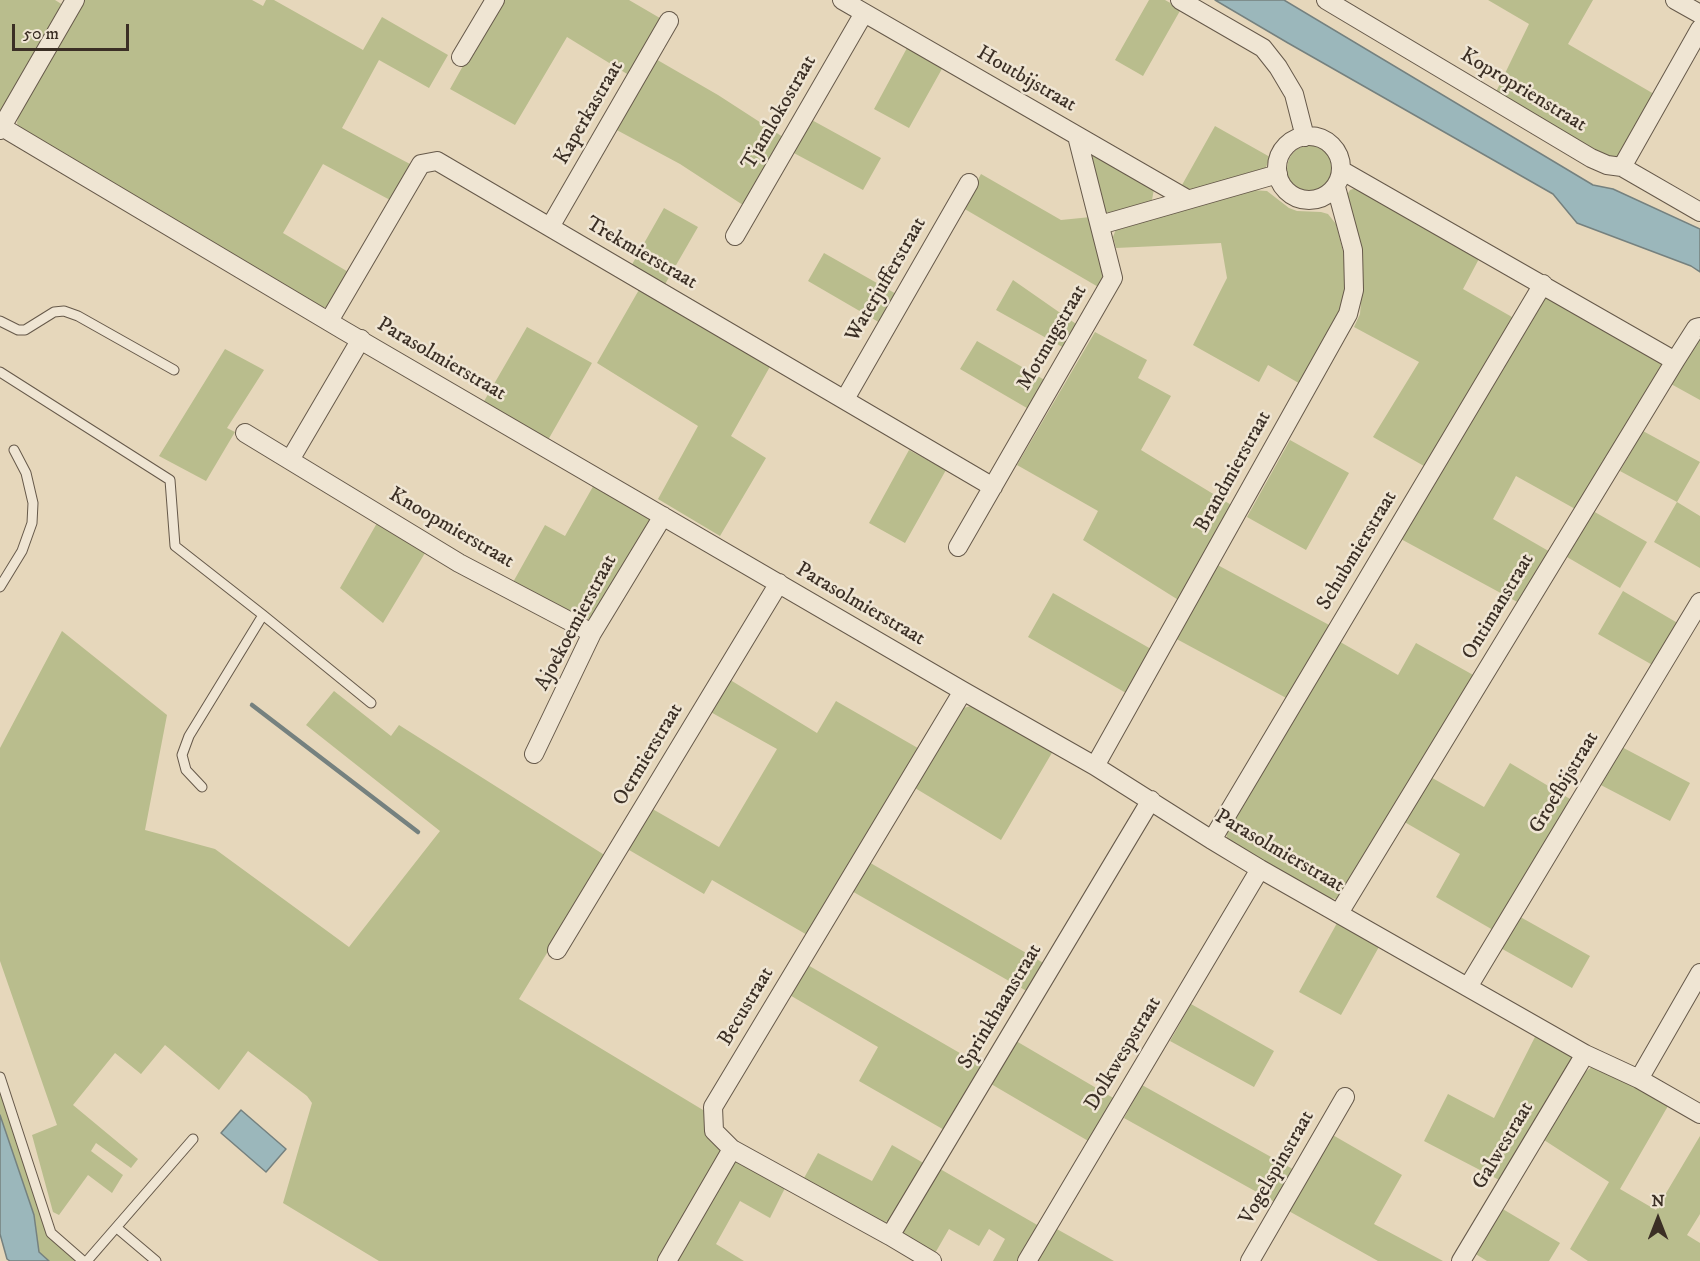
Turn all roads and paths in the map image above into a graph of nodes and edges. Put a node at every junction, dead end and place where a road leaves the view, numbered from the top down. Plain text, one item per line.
1 (75, 0) edge
2 (495, 0) edge
3 (842, 0) edge
4 (1180, 0) edge
5 (1326, 0) edge
6 (1675, 0) edge
7 (864, 13) junction
8 (1700, 14) edge
9 (669, 21) dead end
10 (1700, 29) edge
11 (462, 57) dead end
12 (1, 129) edge
13 (1077, 136) junction
14 (1305, 137) junction
15 (1622, 167) junction
16 (1278, 174) junction
17 (1339, 178) junction
18 (969, 183) dead end
19 (1187, 199) junction
20 (1700, 212) edge
21 (1100, 225) junction
22 (550, 227) junction
23 (735, 236) dead end
24 (1543, 284) junction
25 (0, 321) edge
26 (329, 321) junction
27 (1700, 327) edge
28 (361, 339) junction
29 (1675, 361) junction
30 (174, 370) dead end
31 (0, 372) edge
32 (845, 399) junction
33 (245, 433) dead end
34 (14, 450) dead end
35 (290, 460) junction
36 (993, 487) junction
37 (663, 516) junction
38 (958, 547) dead end
39 (780, 583) junction
40 (0, 587) edge
41 (1700, 602) edge
42 (263, 615) junction
43 (592, 633) junction
44 (963, 691) junction
45 (371, 703) dead end
46 (534, 754) dead end
47 (1095, 766) junction
48 (202, 787) dead end
49 (1151, 800) junction
50 (1212, 840) junction
51 (1260, 869) junction
52 (1339, 913) junction
53 (557, 950) dead end
54 (1700, 973) edge
55 (1468, 987) junction
56 (1585, 1054) junction
57 (0, 1077) edge
58 (1639, 1079) junction
59 (1345, 1097) dead end
60 (1700, 1114) edge
61 (193, 1139) dead end
62 (732, 1149) junction
63 (117, 1228) junction
64 (890, 1236) junction
65 (85, 1261) edge
66 (156, 1261) edge
67 (667, 1261) edge
68 (932, 1261) edge
69 (1027, 1261) edge
70 (1250, 1261) edge
71 (1461, 1261) edge

1 - 12 street
2 - 11 street
3 - 7 street, Houtbijstraat
4 - 14 street
5 - 15 street, Koproprienstraat
6 - 8 street
7 - 13 street, Houtbijstraat
7 - 23 street, Tjamlokostraat
9 - 22 street, Kaperkastraat
10 - 15 street
12 - 26 street, Parasolmierstraat
13 - 19 street, Houtbijstraat
13 - 21 street, Motmugstraat
14 - 16 street
14 - 17 street
15 - 20 street, Koproprienstraat
16 - 17 street
16 - 19 street
17 - 24 street
17 - 47 street, Brandmierstraat
18 - 32 street, Waterjufferstraat
19 - 21 street
21 - 36 street, Motmugstraat
22 - 26 street, Trekmierstraat
22 - 32 street, Trekmierstraat
24 - 29 street
24 - 50 street, Schubmierstraat
25 - 30 lane
26 - 28 street, Parasolmierstraat
27 - 29 street, Ontimanstraat
28 - 35 street
28 - 37 street, Parasolmierstraat
29 - 52 street, Ontimanstraat
31 - 42 lane
32 - 36 street, Trekmierstraat
33 - 35 street, Knoopmierstraat
34 - 40 lane
35 - 43 street, Knoopmierstraat
36 - 38 street, Motmugstraat
37 - 39 street, Parasolmierstraat
37 - 43 street, Ajoekoemierstraat
39 - 44 street, Parasolmierstraat
39 - 53 street, Oermierstraat
41 - 55 street, Groefbijstraat
42 - 45 lane
42 - 48 lane
43 - 46 street, Ajoekoemierstraat
44 - 47 street, Parasolmierstraat
44 - 62 street, Becustraat
47 - 49 street, Parasolmierstraat
49 - 50 street, Parasolmierstraat
49 - 64 street, Sprinkhaanstraat
50 - 51 street, Parasolmierstraat
51 - 52 street, Parasolmierstraat
51 - 69 street, Dolkwespstraat
52 - 55 street, Parasolmierstraat
54 - 58 street
55 - 56 street, Parasolmierstraat
56 - 58 street, Parasolmierstraat
56 - 71 street, Galwestraat
57 - 65 lane
58 - 60 street, Parasolmierstraat
59 - 70 street, Vogelspinstraat
61 - 63 lane
62 - 64 street, Becustraat
62 - 67 street
63 - 65 lane
63 - 66 lane
64 - 68 street, Becustraat

